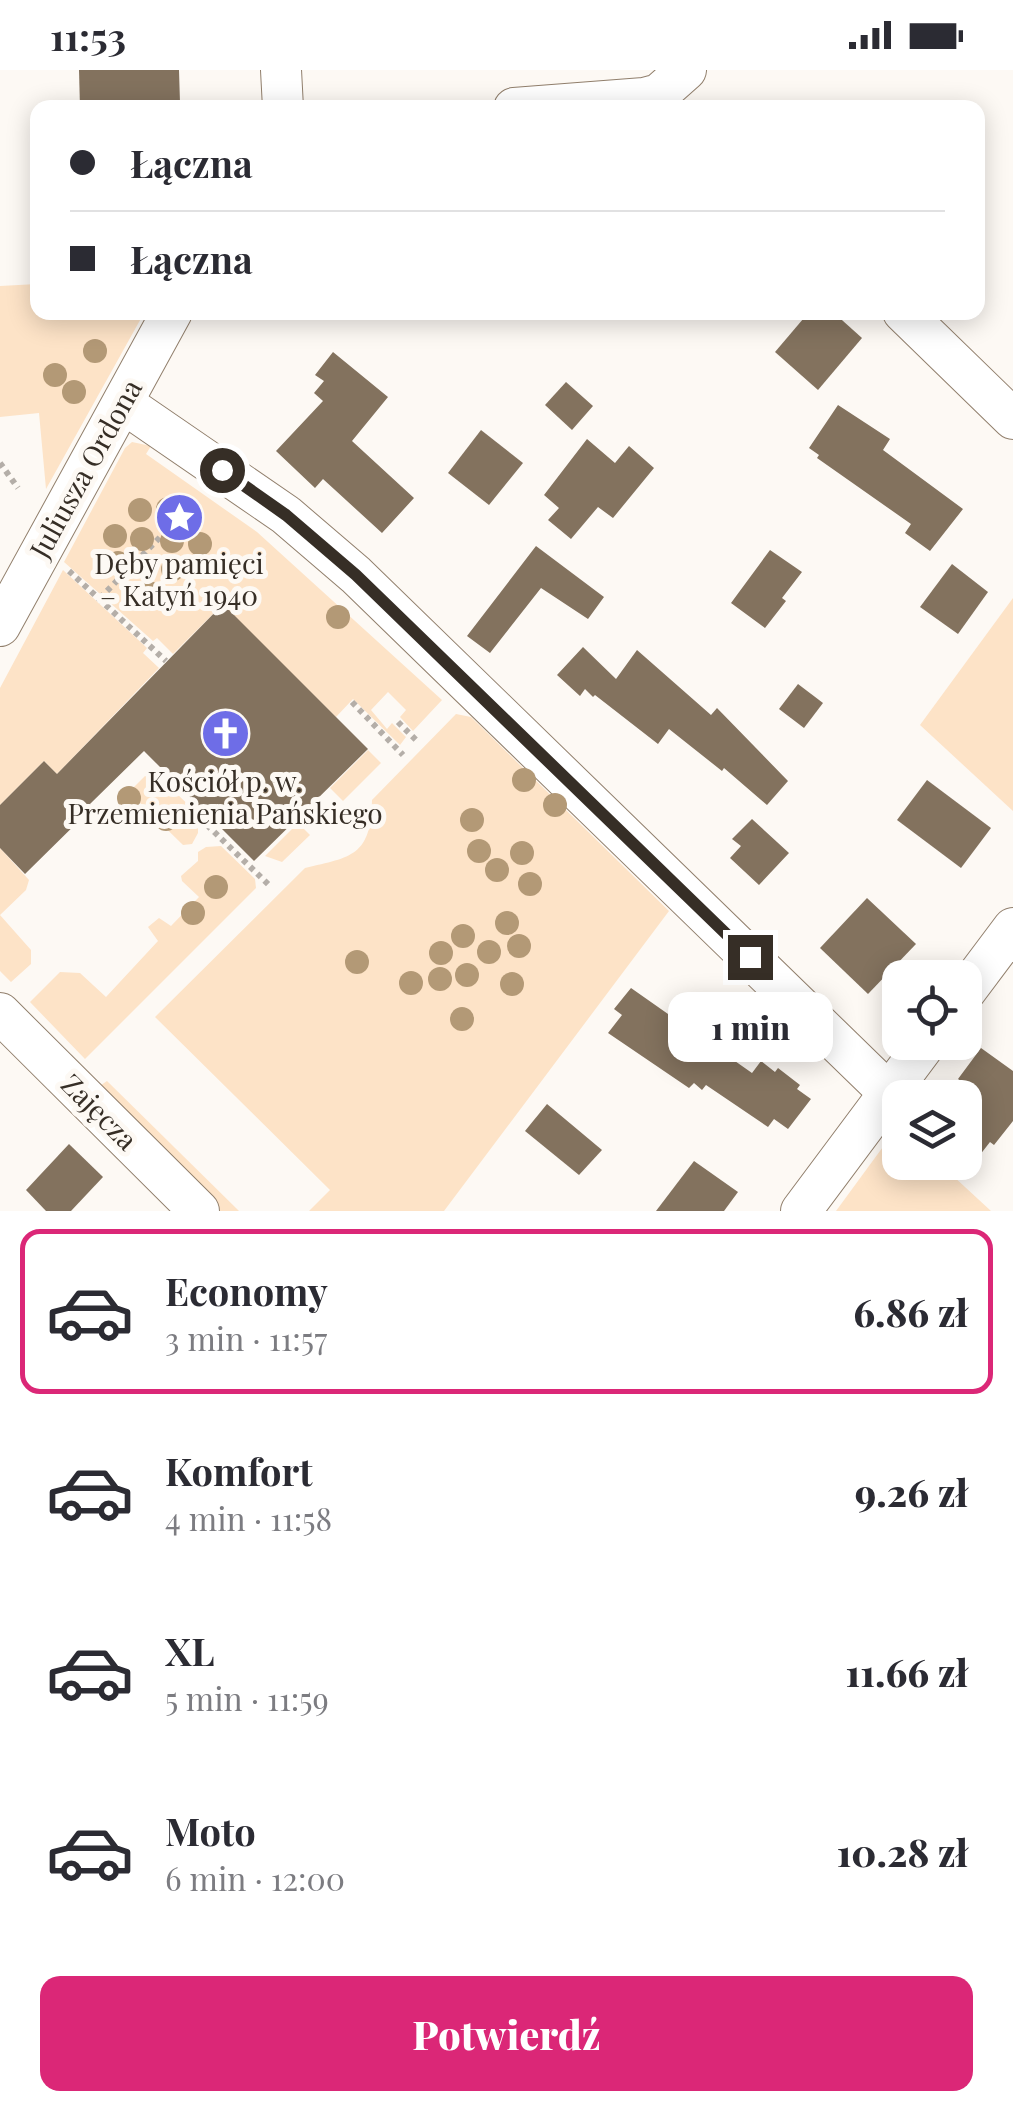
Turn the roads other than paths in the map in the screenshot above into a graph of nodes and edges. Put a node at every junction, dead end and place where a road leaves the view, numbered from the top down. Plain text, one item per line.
1 (281, 70) edge
2 (684, 88) edge
3 (283, 100) edge
4 (618, 100) edge
5 (168, 320) edge
6 (911, 320) edge
7 (123, 403) junction
8 (1013, 420) edge
9 (5, 604) edge
10 (1013, 928) edge
11 (982, 969) edge
12 (0, 1013) edge
13 (882, 1086) edge
14 (882, 1102) edge
15 (199, 1211) edge
16 (801, 1211) edge

1 - 3 street
2 - 4 street
5 - 7 street, Juliusza Ordona
6 - 8 street
7 - 9 street, Juliusza Ordona
7 - 13 street
10 - 11 street
12 - 15 street, Zajęcza
14 - 16 street

